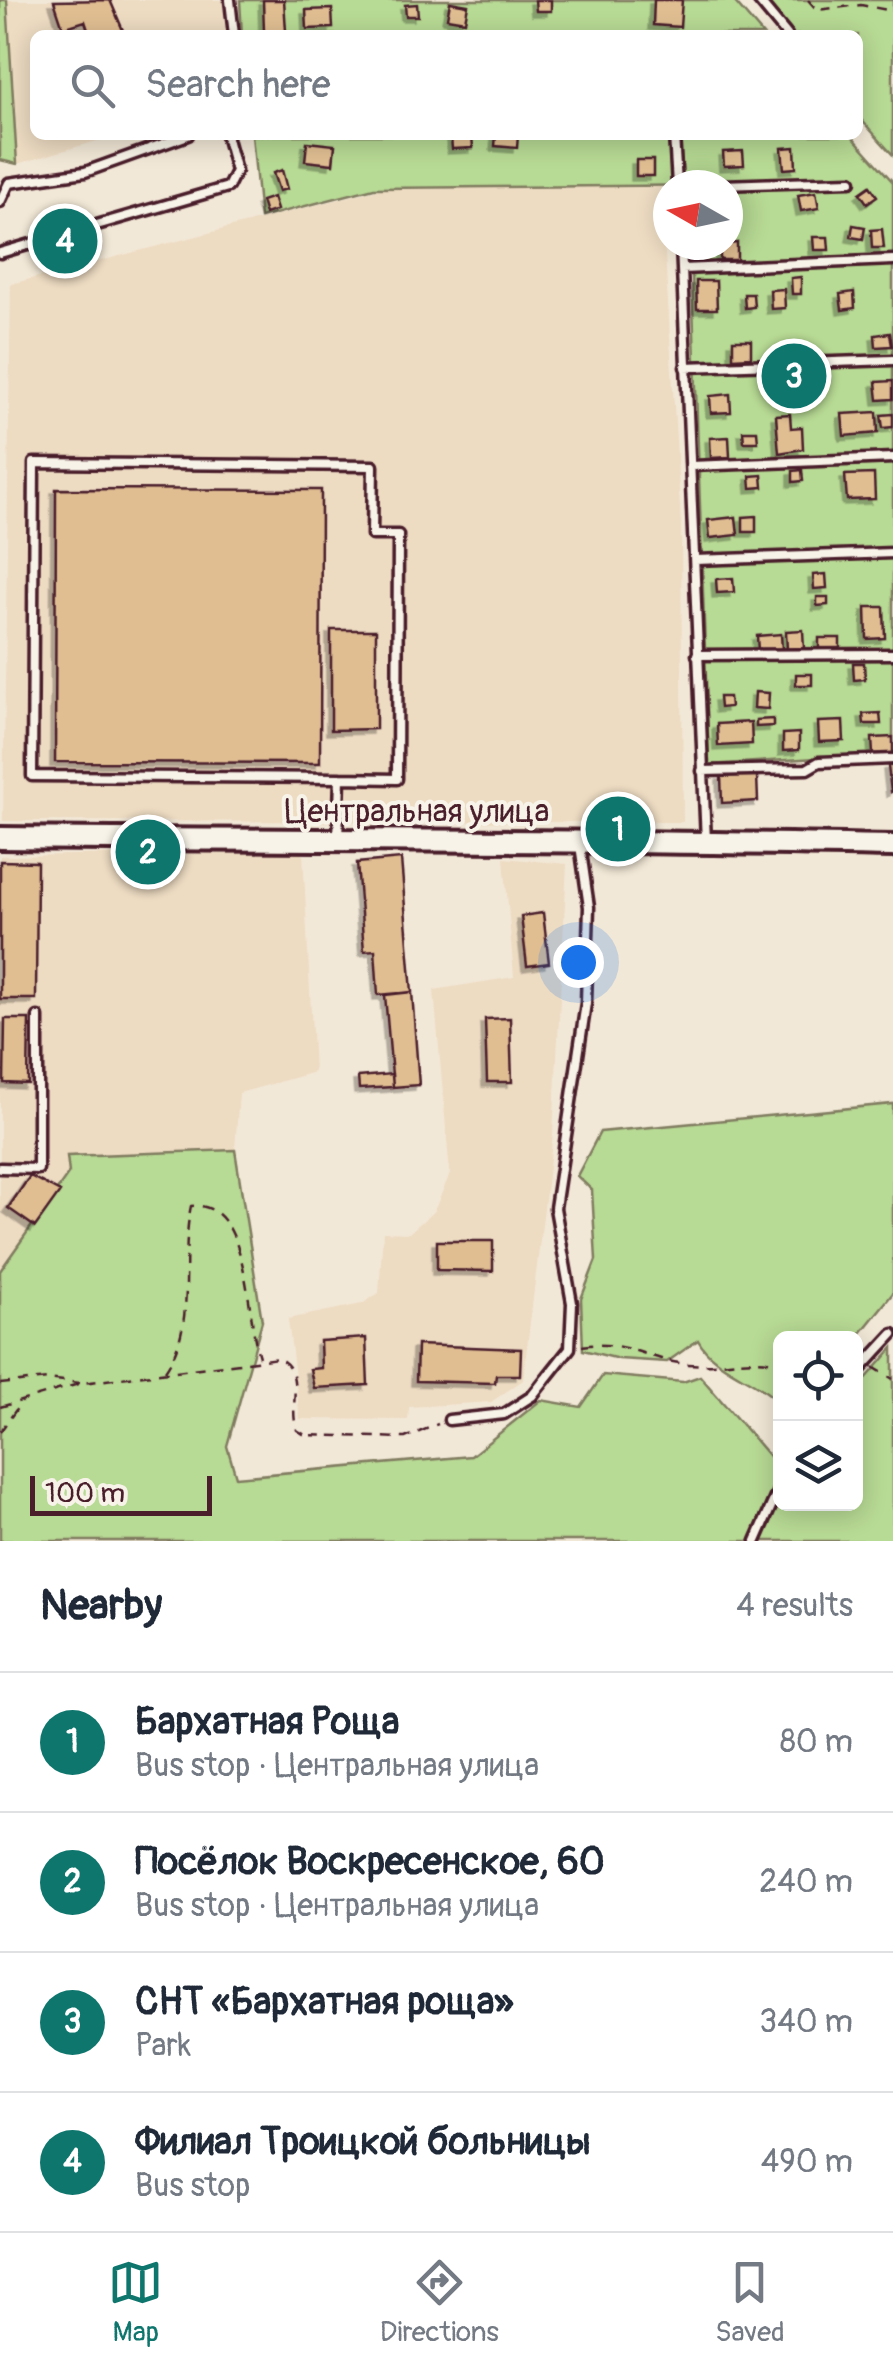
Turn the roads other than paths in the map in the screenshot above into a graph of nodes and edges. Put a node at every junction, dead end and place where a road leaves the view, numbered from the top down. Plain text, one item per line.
1 (230, 0) edge
2 (758, 0) edge
3 (233, 30) edge
4 (783, 30) edge
5 (174, 140) edge
6 (227, 140) edge
7 (674, 140) edge
8 (676, 170) edge
9 (851, 180) dead end
10 (5, 182) edge
11 (743, 184) edge
12 (0, 202) edge
13 (0, 253) edge
14 (681, 260) edge
15 (893, 260) edge
16 (682, 269) junction
17 (893, 360) edge
18 (685, 366) junction
19 (893, 458) edge
20 (692, 466) junction
21 (893, 553) edge
22 (695, 560) junction
23 (893, 654) edge
24 (697, 655) junction
25 (893, 759) edge
26 (702, 770) junction
27 (340, 778) junction
28 (0, 838) edge
29 (338, 840) junction
30 (580, 841) junction
31 (706, 842) junction
32 (893, 846) edge
33 (38, 1018) dead end
34 (0, 1168) edge
35 (893, 1334) edge
36 (863, 1366) edge
37 (448, 1420) road end
38 (773, 1502) edge
39 (756, 1541) edge

1 - 3 lane
2 - 4 lane
5 - 10 lane
6 - 13 lane
7 - 8 lane
9 - 11 lane
10 - 12 lane
14 - 16 lane
15 - 16 lane
16 - 18 lane
17 - 18 lane
18 - 20 lane
19 - 20 lane
20 - 22 lane
21 - 22 lane
22 - 24 lane
23 - 24 lane
24 - 26 lane
25 - 26 lane
26 - 31 lane
27 - 27 lane
27 - 29 lane
28 - 29 main road, Центральная улица
29 - 30 main road, Центральная улица
30 - 31 main road, Центральная улица
30 - 37 lane
31 - 32 main road, Центральная улица
33 - 34 lane
35 - 36 lane
38 - 39 lane

